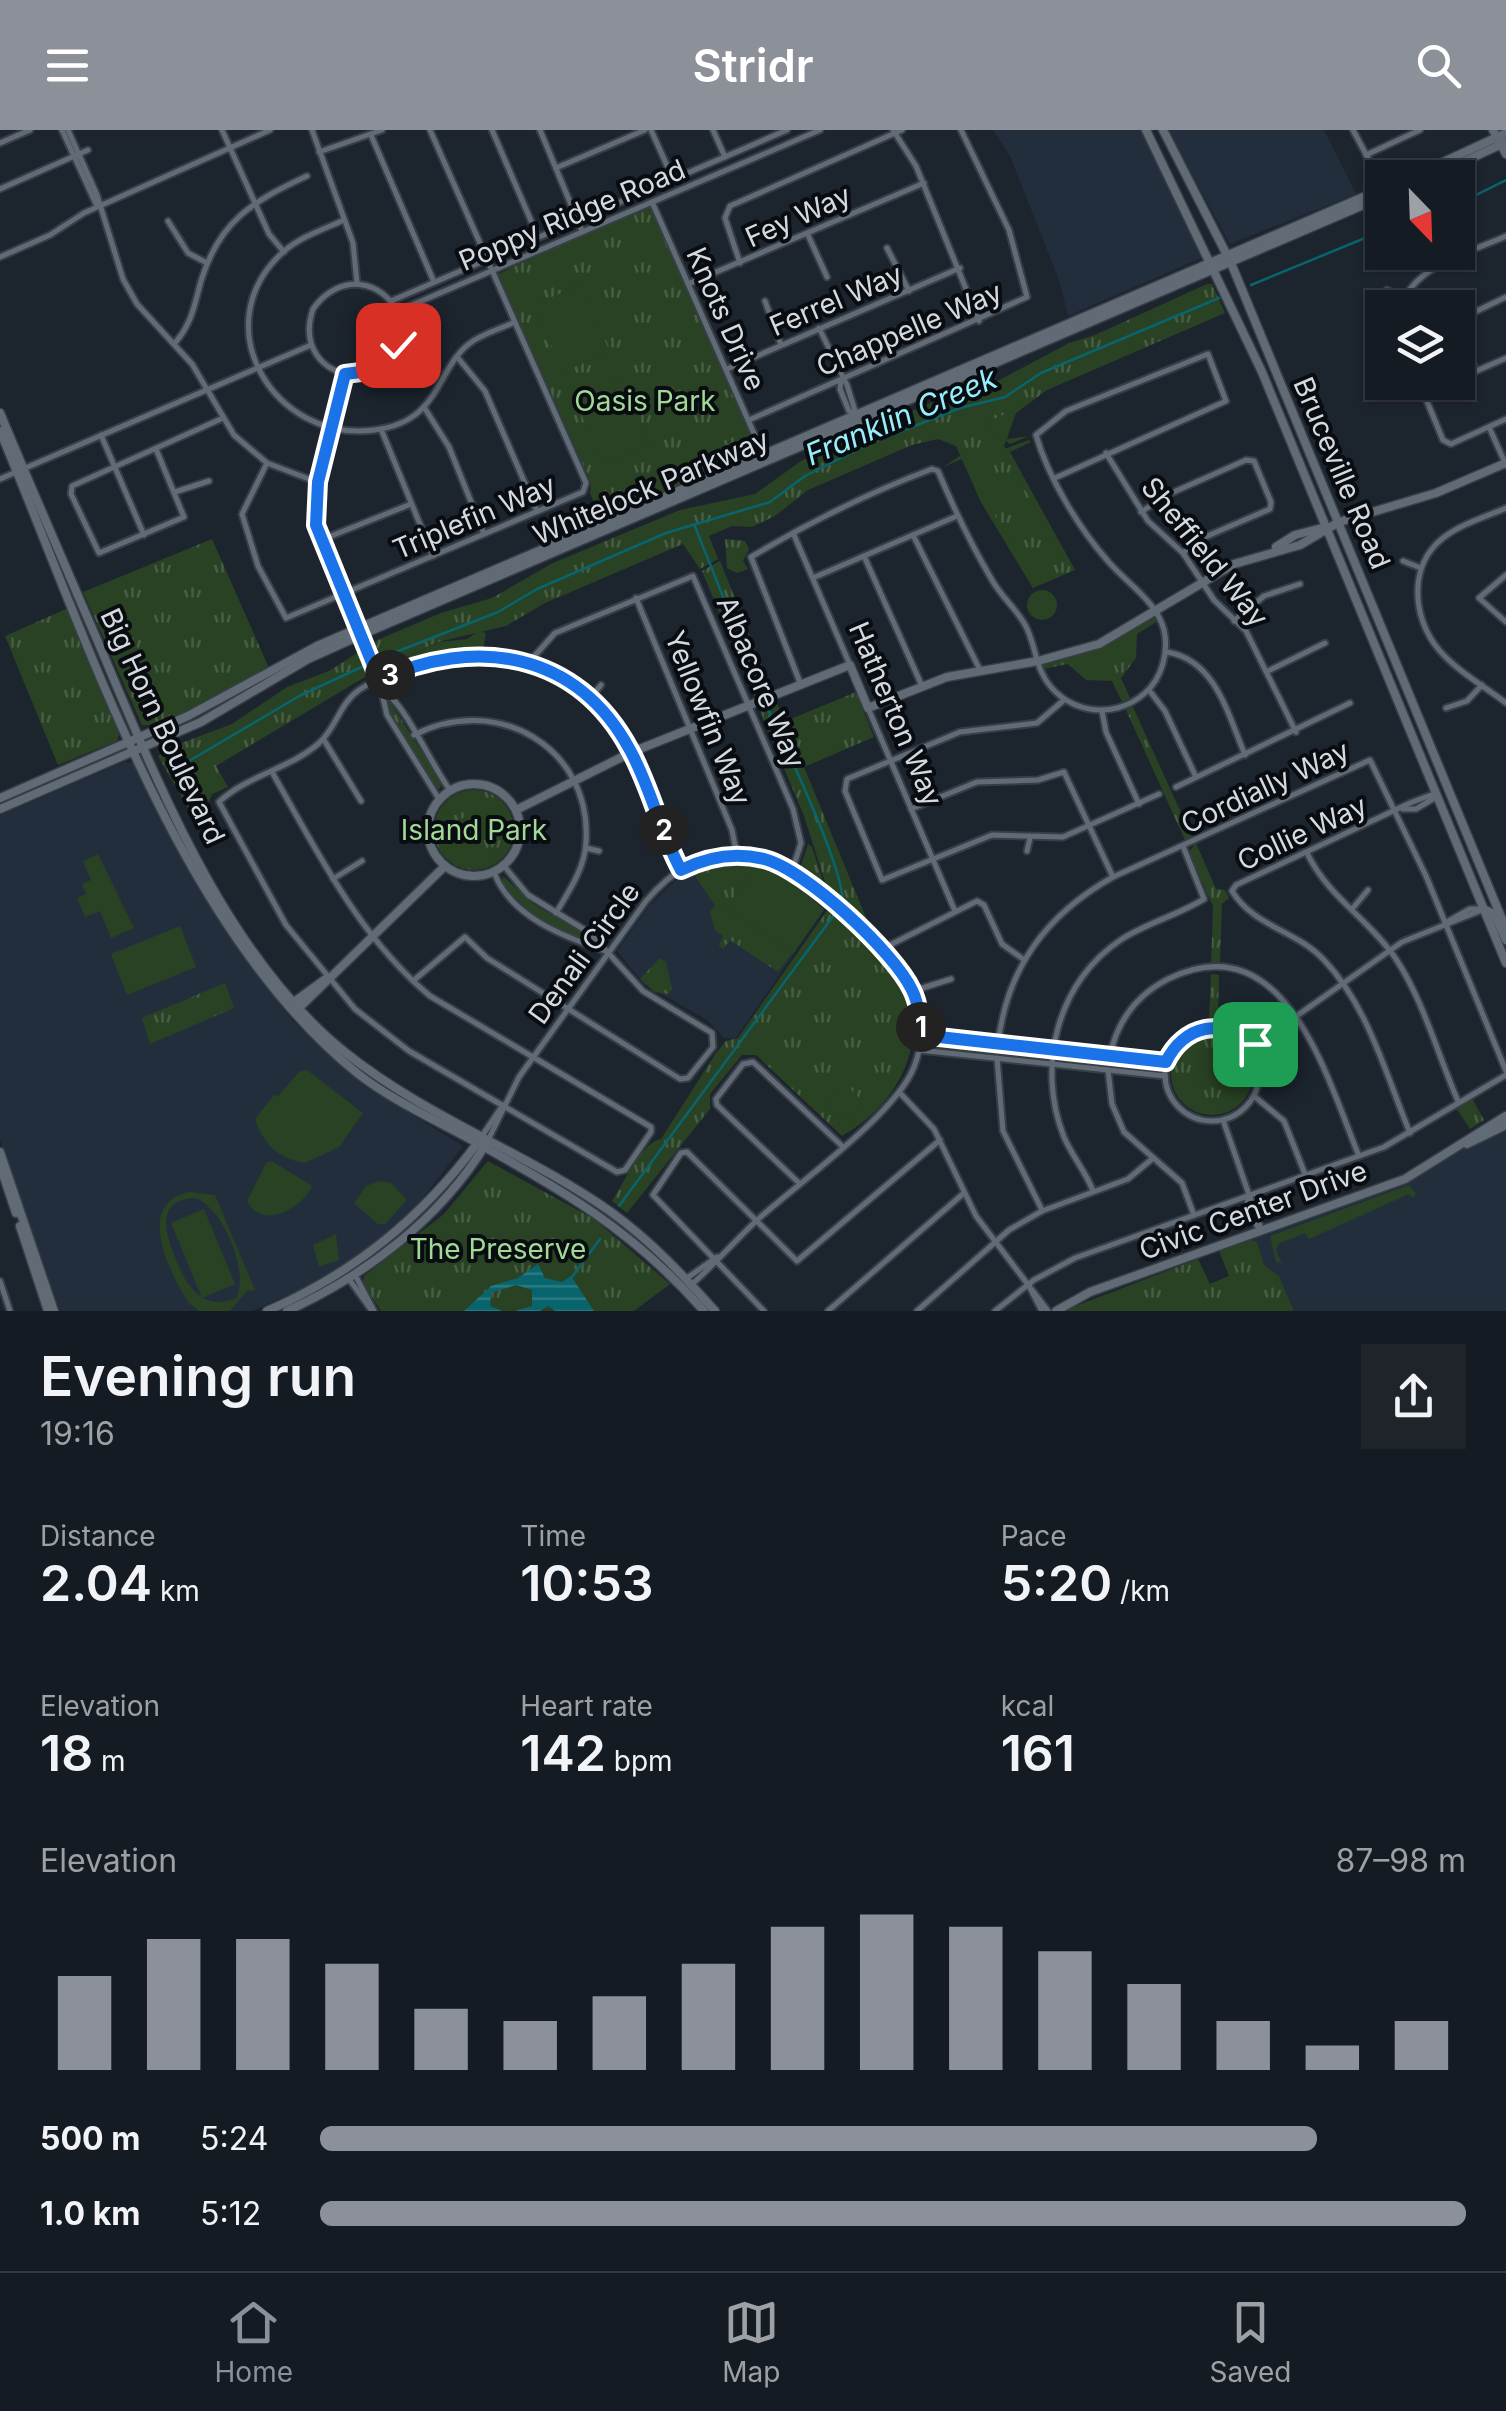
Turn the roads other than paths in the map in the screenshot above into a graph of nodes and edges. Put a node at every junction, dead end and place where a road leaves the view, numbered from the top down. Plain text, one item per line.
1 (30, 130) edge
2 (65, 130) edge
3 (222, 130) edge
4 (270, 130) edge
5 (312, 130) edge
6 (382, 130) edge
7 (430, 130) edge
8 (492, 130) edge
9 (540, 130) edge
10 (648, 130) edge
11 (713, 130) edge
12 (787, 130) edge
13 (820, 130) edge
14 (961, 130) edge
15 (1146, 130) edge
16 (1163, 130) edge
17 (1352, 130) edge
18 (1420, 130) edge
19 (897, 131) edge
20 (371, 135) junction
21 (1502, 142) edge
22 (0, 143) edge
23 (230, 148) junction
24 (88, 150) dead end
25 (318, 152) junction
26 (1366, 154) junction
27 (76, 155) junction
28 (725, 156) junction
29 (1369, 160) edge
30 (1456, 160) edge
31 (1465, 160) edge
32 (556, 168) junction
33 (306, 176) dead end
34 (673, 179) junction
35 (924, 184) junction
36 (0, 189) edge
37 (1365, 197) edge
38 (254, 200) junction
39 (652, 202) junction
40 (1365, 202) edge
41 (98, 206) junction
42 (1347, 208) junction
43 (344, 220) junction
44 (578, 220) junction
45 (168, 221) dead end
46 (582, 232) junction
47 (808, 235) junction
48 (1506, 236) edge
49 (538, 237) junction
50 (887, 248) dead end
51 (284, 252) junction
52 (0, 258) edge
53 (488, 259) junction
54 (1228, 259) junction
55 (207, 263) junction
56 (740, 263) junction
57 (1213, 266) junction
58 (960, 268) junction
59 (493, 270) junction
60 (827, 277) dead end
61 (434, 282) junction
62 (357, 283) junction
63 (688, 284) junction
64 (1410, 290) edge
65 (909, 291) junction
66 (1506, 297) edge
67 (391, 301) junction
68 (765, 301) dead end
69 (1475, 312) edge
70 (400, 318) junction
71 (979, 321) junction
72 (515, 322) junction
73 (819, 328) junction
74 (174, 344) junction
75 (312, 345) junction
76 (782, 345) junction
77 (458, 358) junction
78 (1506, 358) edge
79 (257, 367) junction
80 (727, 369) junction
81 (1476, 371) edge
82 (345, 374) junction
83 (841, 380) junction
84 (206, 389) junction
85 (1426, 400) edge
86 (424, 406) junction
87 (0, 413) edge
88 (224, 418) junction
89 (857, 418) junction
90 (749, 420) junction
91 (1506, 420) edge
92 (1489, 427) junction
93 (381, 429) junction
94 (0, 431) edge
95 (330, 431) junction
96 (101, 435) junction
97 (156, 449) junction
98 (1106, 453) junction
99 (764, 454) junction
100 (267, 463) junction
101 (1506, 464) edge
102 (114, 467) junction
103 (20, 470) junction
104 (1055, 478) junction
105 (0, 479) edge
106 (208, 481) dead end
107 (318, 482) junction
108 (175, 492) junction
109 (411, 504) junction
110 (1506, 508) edge
111 (537, 511) junction
112 (1141, 512) junction
113 (957, 516) junction
114 (1339, 522) junction
115 (1326, 527) junction
116 (484, 534) junction
117 (794, 535) junction
118 (913, 535) junction
119 (144, 536) junction
120 (320, 540) junction
121 (1183, 553) junction
122 (433, 556) junction
123 (864, 556) junction
124 (1403, 561) dead end
125 (1421, 568) junction
126 (1506, 575) edge
127 (815, 577) junction
128 (1203, 582) junction
129 (1300, 584) dead end
130 (343, 596) junction
131 (636, 598) junction
132 (1156, 612) junction
133 (1234, 621) junction
134 (1506, 622) edge
135 (359, 632) junction
136 (1325, 643) dead end
137 (1166, 652) junction
138 (1038, 661) junction
139 (529, 662) junction
140 (850, 664) junction
141 (980, 670) junction
142 (1268, 671) junction
143 (379, 680) junction
144 (602, 685) dead end
145 (801, 685) junction
146 (1482, 685) junction
147 (922, 686) junction
148 (1149, 690) junction
149 (385, 693) junction
150 (590, 698) junction
151 (1064, 700) junction
152 (1350, 703) dead end
153 (1506, 703) edge
154 (750, 704) junction
155 (868, 708) junction
156 (1446, 708) dead end
157 (1102, 711) junction
158 (690, 728) junction
159 (1296, 732) junction
160 (414, 734) junction
161 (322, 740) junction
162 (136, 745) junction
163 (632, 752) junction
164 (1246, 754) junction
165 (890, 760) junction
166 (272, 772) junction
167 (1196, 777) junction
168 (575, 780) junction
169 (1176, 787) dead end
170 (450, 790) junction
171 (1159, 794) dead end
172 (1436, 797) junction
173 (0, 798) edge
174 (440, 798) junction
175 (362, 801) dead end
176 (1139, 804) junction
177 (910, 808) junction
178 (0, 809) edge
179 (516, 810) junction
180 (1400, 810) junction
181 (1090, 826) junction
182 (1030, 838) junction
183 (1468, 839) junction
184 (1183, 846) junction
185 (586, 848) junction
186 (599, 850) dead end
187 (1027, 851) dead end
188 (1307, 853) junction
189 (737, 856) junction
190 (932, 860) junction
191 (362, 861) dead end
192 (444, 866) junction
193 (504, 866) junction
194 (681, 870) junction
195 (792, 871) junction
196 (494, 872) junction
197 (1113, 877) junction
198 (333, 878) junction
199 (1368, 890) dead end
200 (1506, 898) edge
201 (1495, 903) junction
202 (1352, 909) junction
203 (1483, 909) junction
204 (955, 911) junction
205 (556, 913) junction
206 (1445, 923) junction
207 (1506, 929) edge
208 (374, 935) junction
209 (1506, 940) edge
210 (880, 950) junction
211 (1389, 950) junction
212 (606, 952) junction
213 (1023, 959) junction
214 (1506, 963) edge
215 (327, 978) junction
216 (951, 979) dead end
217 (413, 982) junction
218 (1344, 982) junction
219 (913, 991) junction
220 (296, 1005) junction
221 (569, 1008) junction
222 (1298, 1015) junction
223 (921, 1035) junction
224 (998, 1044) junction
225 (1251, 1048) junction
226 (920, 1050) junction
227 (1053, 1050) junction
228 (535, 1054) junction
229 (1110, 1056) junction
230 (997, 1058) junction
231 (1166, 1062) junction
232 (1052, 1065) junction
233 (1108, 1070) junction
234 (1506, 1073) edge
235 (1164, 1076) junction
236 (900, 1093) junction
237 (1254, 1096) junction
238 (1458, 1100) junction
239 (505, 1103) junction
240 (1506, 1116) edge
241 (1223, 1120) junction
242 (1506, 1125) edge
243 (1410, 1132) junction
244 (940, 1140) junction
245 (483, 1142) junction
246 (1462, 1144) junction
247 (841, 1145) junction
248 (0, 1152) edge
249 (1359, 1156) junction
250 (1152, 1159) junction
251 (0, 1165) edge
252 (1305, 1174) junction
253 (799, 1183) junction
254 (1093, 1191) junction
255 (964, 1193) junction
256 (1248, 1196) junction
257 (1042, 1211) junction
258 (1194, 1215) junction
259 (758, 1220) junction
260 (1260, 1231) junction
261 (994, 1240) junction
262 (717, 1257) junction
263 (352, 1277) junction
264 (0, 1281) edge
265 (685, 1284) junction
266 (1028, 1284) junction
267 (834, 1309) edge
268 (10, 1311) edge
269 (51, 1311) edge
270 (266, 1311) edge
271 (287, 1311) edge
272 (373, 1311) edge
273 (704, 1311) edge
274 (714, 1311) edge
275 (764, 1311) edge
276 (917, 1311) edge
277 (995, 1311) edge
278 (1045, 1311) edge
279 (1056, 1311) edge

1 - 22 street
2 - 27 street
3 - 23 street
4 - 23 street
5 - 25 street
6 - 20 street
7 - 53 street, Triplefin Way
8 - 49 street
9 - 32 street
10 - 32 street
10 - 34 street
11 - 28 street
12 - 28 street, Poppy Ridge Road
13 - 39 street, Poppy Ridge Road
14 - 71 street, Chappelle Way
15 - 57 main road, Bruceville Road
16 - 54 main road, Bruceville Road
17 - 26 street
18 - 26 street
19 - 35 street
19 - 56 street
20 - 25 street
20 - 61 street
21 - 30 main road
21 - 31 main road
23 - 38 street
23 - 41 street
24 - 27 street
25 - 43 street
26 - 29 street
27 - 36 street
27 - 41 street
28 - 34 street, Poppy Ridge Road
32 - 44 street
33 - 38 street
34 - 44 street, Poppy Ridge Road
35 - 47 street, Fey Way
35 - 58 street
37 - 42 main road, Whitelock Parkway
38 - 51 street
38 - 55 street
39 - 46 street, Poppy Ridge Road
39 - 63 street, Knots Drive
40 - 42 main road, Whitelock Parkway
41 - 52 street
41 - 74 street
42 - 54 main road, Whitelock Parkway
43 - 51 street
43 - 62 street
44 - 46 street
44 - 49 street, Poppy Ridge Road
45 - 55 street
46 - 59 street, Poppy Ridge Road
47 - 56 street, Fey Way
47 - 60 street
48 - 64 street
49 - 53 street, Poppy Ridge Road
50 - 65 street
51 - 79 street
53 - 59 street, Triplefin Way
53 - 61 street, Poppy Ridge Road
54 - 57 main road, Whitelock Parkway
54 - 114 main road, Bruceville Road
55 - 74 street
56 - 63 street, Fey Way
57 - 89 main road, Whitelock Parkway
57 - 115 main road, Bruceville Road
58 - 65 street, Ferrel Way
58 - 71 street
59 - 70 street, Poppy Ridge Road
59 - 72 street, Triplefin Way
61 - 67 street, Poppy Ridge Road
62 - 67 street
62 - 75 street
63 - 80 street, Knots Drive
65 - 73 street, Ferrel Way
66 - 69 street
67 - 70 street
68 - 76 street
70 - 82 street
71 - 83 street, Chappelle Way
72 - 77 street
72 - 111 street, Triplefin Way
73 - 76 street, Ferrel Way
73 - 83 street
74 - 84 street
75 - 79 street
75 - 82 street
76 - 80 street, Ferrel Way
77 - 86 street
77 - 111 street
78 - 81 street
79 - 84 street
79 - 95 street
80 - 90 street, Knots Drive
82 - 95 street
83 - 89 street
83 - 90 street, Chappelle Way
84 - 88 street
84 - 96 street
85 - 92 street
86 - 93 street
86 - 116 street
87 - 103 main road, Big Horn Boulevard
88 - 97 street
88 - 100 street
89 - 99 main road, Whitelock Parkway
89 - 135 main road, Whitelock Parkway
90 - 99 street, Knots Drive
91 - 92 street
92 - 101 street
93 - 95 street
93 - 109 street
94 - 103 main road, Big Horn Boulevard
95 - 107 street
96 - 102 street
96 - 103 street
97 - 102 street
97 - 108 street
98 - 104 street
98 - 104 street
98 - 112 street, Sheffield Way
99 - 135 main road, Whitelock Parkway
100 - 107 street
100 - 130 street, Triplefin Way
101 - 114 main road
102 - 119 street
102 - 119 street
103 - 105 street
103 - 162 main road, Big Horn Boulevard
104 - 132 street
106 - 108 street
107 - 120 street
108 - 119 street
109 - 120 street
109 - 122 street
110 - 125 street
111 - 116 street, Triplefin Way
112 - 121 street, Sheffield Way
112 - 121 street
113 - 117 street
113 - 118 street
113 - 138 street
114 - 115 main road
114 - 183 main road, Bruceville Road
115 - 128 main road
115 - 172 main road, Bruceville Road
116 - 122 street, Triplefin Way
117 - 127 street, Hatherton Way
117 - 145 street
118 - 123 street
118 - 141 street
120 - 130 street
121 - 128 street, Sheffield Way
122 - 130 street, Triplefin Way
123 - 127 street
123 - 147 street
124 - 125 street
125 - 146 street
126 - 134 street
127 - 140 street, Hatherton Way
128 - 132 main road
128 - 133 street, Sheffield Way
129 - 133 street
130 - 135 street
131 - 139 street, Albacore Way
131 - 154 street, Albacore Way
131 - 158 street, Yellowfin Way
132 - 137 street
132 - 138 main road
133 - 142 street, Sheffield Way
135 - 143 main road
135 - 162 main road, Whitelock Parkway
136 - 142 street
137 - 148 street
137 - 164 street
138 - 141 main road
138 - 151 street
139 - 143 street
139 - 150 street
140 - 145 main road
140 - 155 main road, Hatherton Way
141 - 147 main road
142 - 159 street, Sheffield Way
143 - 149 street
143 - 161 street
144 - 150 street
145 - 154 main road
146 - 153 street
146 - 156 street
147 - 155 main road
148 - 157 street
148 - 167 street
149 - 160 street
149 - 174 street
150 - 163 street
151 - 157 street
151 - 165 street
152 - 159 street
154 - 158 main road
154 - 195 street, Albacore Way
155 - 165 street, Hatherton Way
157 - 176 street
158 - 163 main road
158 - 189 street, Yellowfin Way
159 - 164 street
160 - 168 street
160 - 170 street
161 - 166 street
161 - 175 street
162 - 173 main road, Whitelock Parkway
162 - 178 main road, Whitelock Parkway
162 - 220 main road, Big Horn Boulevard
162 - 245 main road, Big Horn Boulevard
163 - 168 main road
163 - 194 street
164 - 167 street
165 - 177 street, Hatherton Way
165 - 190 street
166 - 198 street
166 - 215 street
167 - 169 street
168 - 179 main road
168 - 185 street
170 - 174 main road
170 - 179 main road
171 - 176 street
172 - 180 street, Collie Way
172 - 183 main road, Bruceville Road
172 - 203 main road, Bruceville Road
174 - 192 main road
176 - 181 street
177 - 181 street
177 - 190 street, Hatherton Way
179 - 193 main road
180 - 184 street, Cordially Way
180 - 188 street, Collie Way
180 - 206 street, Cordially Way
181 - 182 street
181 - 197 street
182 - 187 street
182 - 190 street
183 - 201 main road, Bruceville Road
184 - 197 street, Cordially Way
184 - 227 street
185 - 186 street
185 - 205 street
188 - 202 street
188 - 218 street, Collie Way
189 - 194 street, Denali Circle
189 - 195 street, Denali Circle
190 - 204 street, Hatherton Way
191 - 198 street
192 - 196 main road
192 - 208 main road
193 - 196 main road
193 - 205 street
194 - 212 street, Denali Circle
195 - 210 street, Denali Circle
196 - 212 street
197 - 213 street, Cordially Way
198 - 208 street
199 - 202 street
200 - 201 street
201 - 207 main road, Bruceville Road
202 - 211 street
203 - 206 street
203 - 209 main road, Bruceville Road
203 - 214 main road, Bruceville Road
204 - 210 street
204 - 213 street
205 - 212 street
206 - 211 street
206 - 234 street, Cordially Way
208 - 215 main road
208 - 217 street
210 - 219 street, Denali Circle
211 - 218 street
211 - 238 street
212 - 221 street, Denali Circle
212 - 221 street
213 - 224 street, Cordially Way
215 - 220 main road
215 - 239 street
216 - 219 street
217 - 221 street
217 - 228 street
218 - 222 street
218 - 243 street, Collie Way
219 - 223 street, Denali Circle
220 - 245 main road, Big Horn Boulevard
221 - 228 street, Denali Circle
222 - 225 street
222 - 229 street
222 - 249 street
223 - 224 street
223 - 226 street, Denali Circle
224 - 227 street
225 - 231 street
225 - 237 street
226 - 230 street
226 - 236 street, Denali Circle
227 - 229 street
227 - 232 street
228 - 239 street, Denali Circle
228 - 239 street
229 - 231 street
230 - 232 street
230 - 257 street
231 - 235 street
232 - 233 street
232 - 254 street
233 - 235 street
233 - 250 street
234 - 238 street, Cordially Way
235 - 241 street
236 - 244 street
236 - 247 street, Denali Circle
237 - 241 street
237 - 252 street
238 - 243 street, Cordially Way
239 - 245 street, Denali Circle
240 - 246 main road, Civic Center Drive
241 - 256 street
242 - 246 main road, Civic Center Drive
243 - 249 street, Cordially Way
244 - 255 street
244 - 259 street
245 - 263 main road
245 - 265 main road, Big Horn Boulevard
245 - 270 main road
246 - 260 main road, Civic Center Drive
247 - 253 street, Denali Circle
247 - 253 street
248 - 269 main road
249 - 252 street, Cordially Way
250 - 254 street
250 - 258 street
251 - 269 main road
252 - 256 street, Cordially Way
253 - 259 street, Denali Circle
254 - 257 street
255 - 261 street
255 - 267 street
256 - 258 street, Cordially Way
256 - 260 street
257 - 261 street
258 - 266 street, Cordially Way
259 - 262 street, Denali Circle
259 - 262 street
260 - 279 main road, Civic Center Drive
261 - 266 street
261 - 276 street
262 - 265 street, Denali Circle
262 - 275 street
263 - 271 main road
263 - 272 street
264 - 268 street
265 - 273 main road, Big Horn Boulevard
265 - 274 main road, Big Horn Boulevard
266 - 277 street, Cordially Way
266 - 278 street

